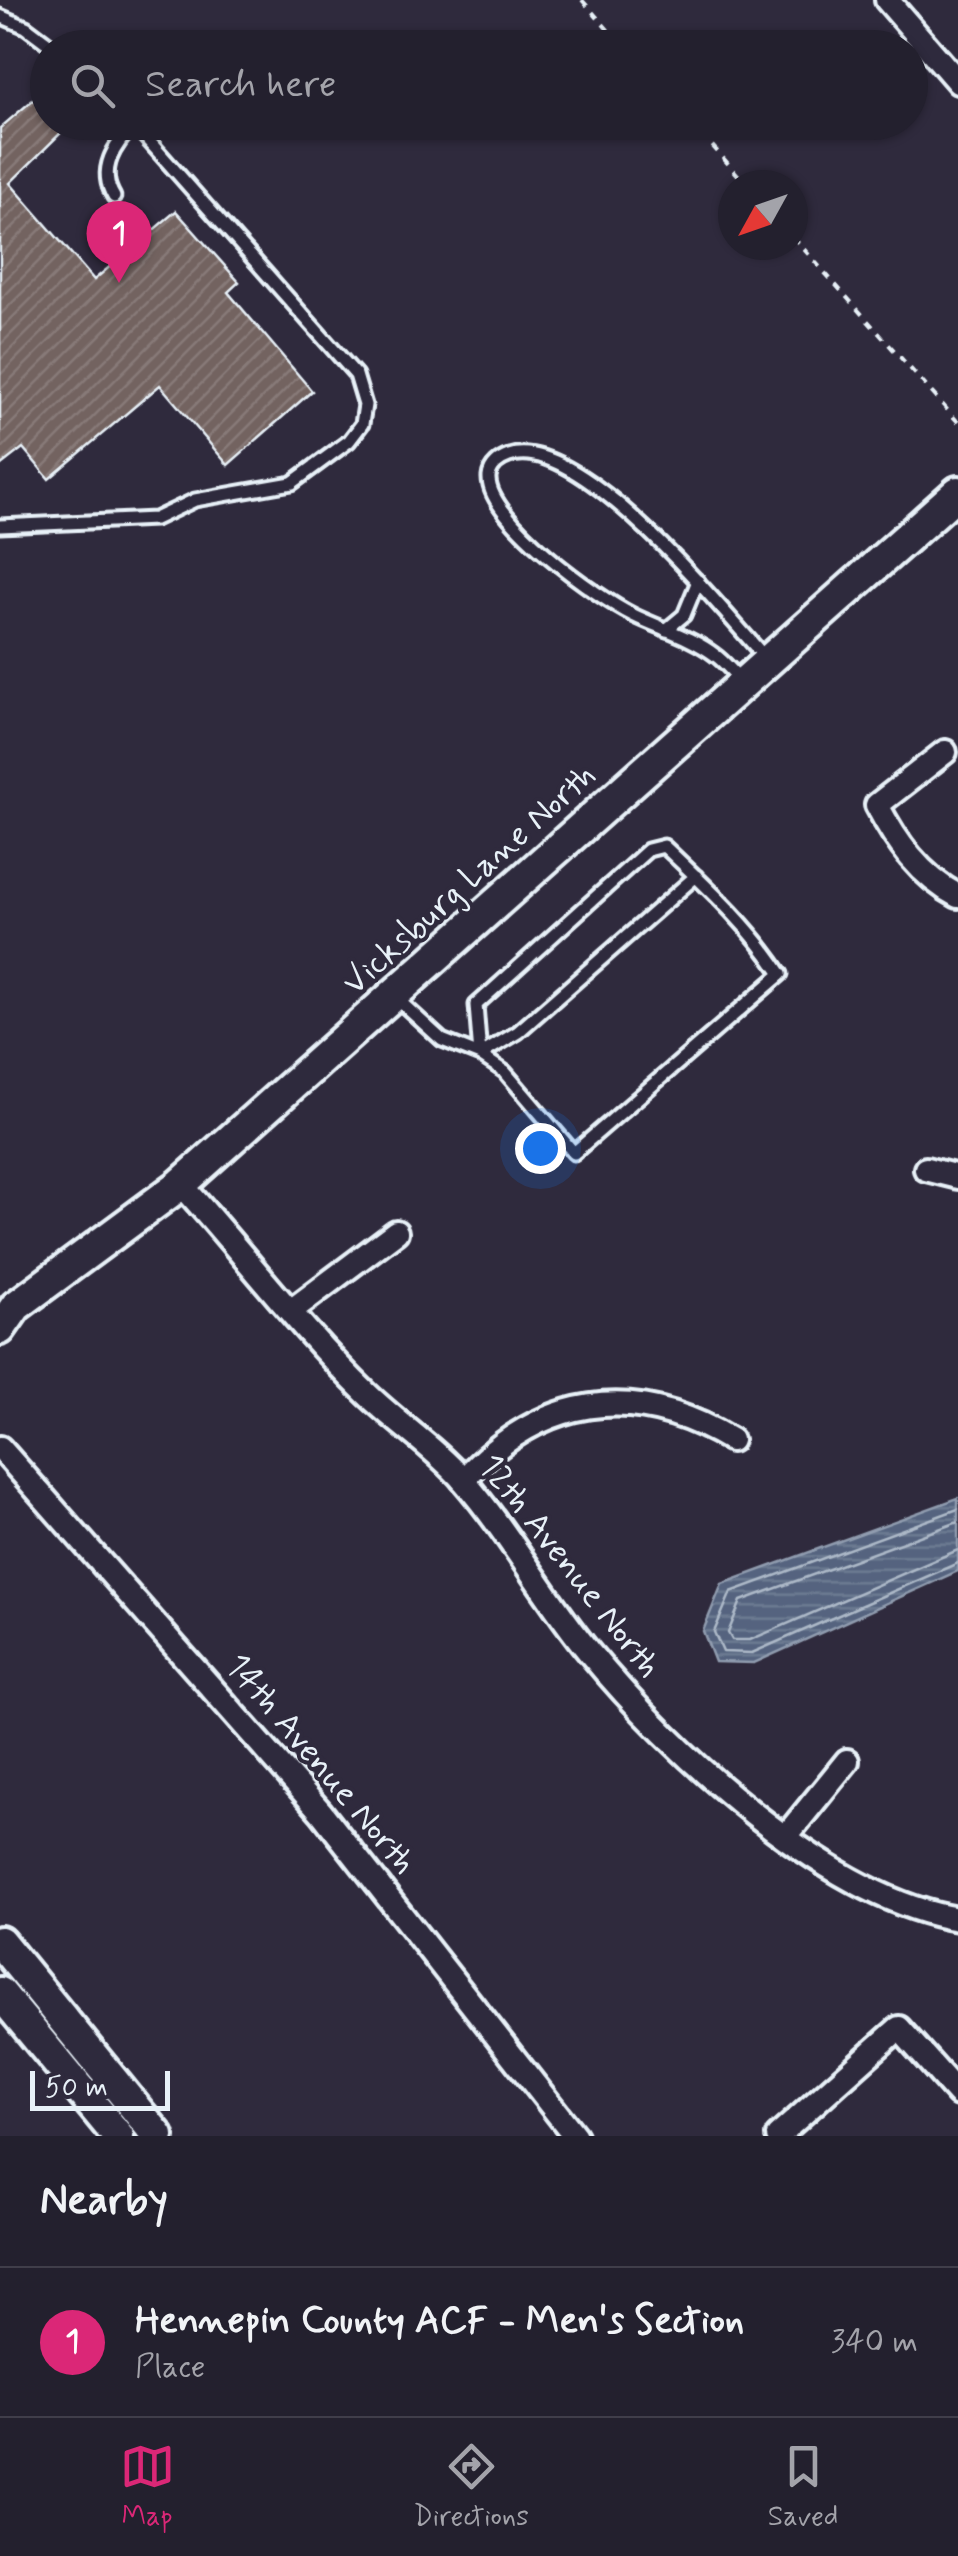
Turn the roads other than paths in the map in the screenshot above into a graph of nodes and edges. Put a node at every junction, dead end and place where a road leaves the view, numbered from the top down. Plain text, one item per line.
1 (887, 0) edge
2 (0, 16) edge
3 (913, 30) edge
4 (30, 32) edge
5 (928, 47) edge
6 (958, 82) edge
7 (121, 140) edge
8 (147, 140) edge
9 (114, 197) dead end
10 (953, 506) edge
11 (0, 526) edge
12 (698, 581) junction
13 (666, 630) junction
14 (768, 661) junction
15 (744, 682) junction
16 (944, 752) dead end
17 (696, 876) junction
18 (958, 896) edge
19 (393, 995) junction
20 (480, 1055) junction
21 (926, 1169) dead end
22 (958, 1177) edge
23 (181, 1184) junction
24 (396, 1232) dead end
25 (292, 1310) junction
26 (5, 1315) edge
27 (730, 1440) dead end
28 (0, 1448) edge
29 (463, 1480) junction
30 (847, 1761) dead end
31 (786, 1836) junction
32 (958, 1919) edge
33 (0, 1942) edge
34 (0, 1993) edge
35 (958, 2094) edge
36 (118, 2136) edge
37 (158, 2136) edge
38 (575, 2136) edge
39 (778, 2136) edge

1 - 3 street
2 - 4 lane
5 - 6 street
7 - 9 lane
8 - 11 lane
10 - 14 main road, Vicksburg Lane North
12 - 13 lane
12 - 13 lane
12 - 14 lane
13 - 15 lane
14 - 15 main road, Vicksburg Lane North
15 - 19 main road, Vicksburg Lane North
16 - 18 street
17 - 20 lane
17 - 20 lane
17 - 20 lane
19 - 20 lane
19 - 23 main road, Vicksburg Lane North
21 - 22 street
23 - 25 street, 12th Avenue North
23 - 26 main road, Vicksburg Lane North
24 - 25 street
25 - 29 street, 12th Avenue North
27 - 29 street
28 - 38 street, 14th Avenue North
29 - 31 street, 12th Avenue North
30 - 31 street
31 - 32 street, 12th Avenue North
33 - 37 main road
34 - 36 main road
35 - 39 street

